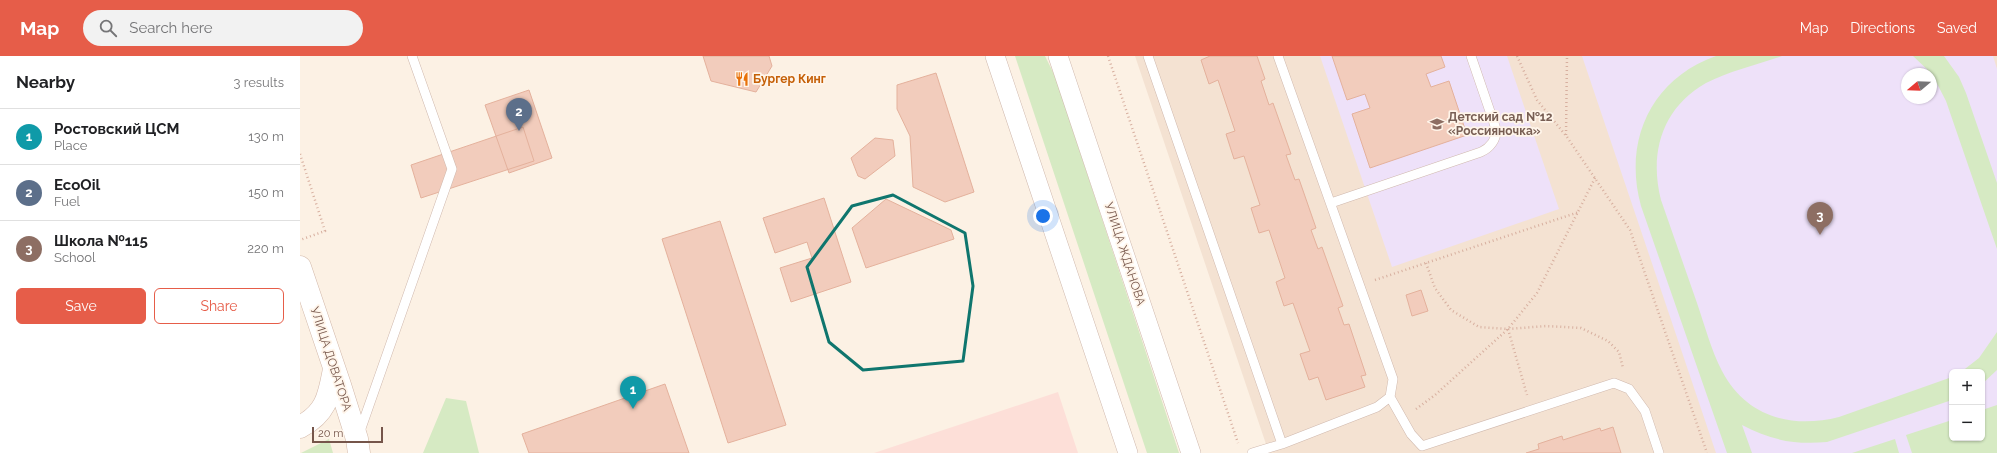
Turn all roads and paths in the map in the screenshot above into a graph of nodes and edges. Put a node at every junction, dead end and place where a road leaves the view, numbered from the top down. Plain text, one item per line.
1 (412, 56) edge
2 (995, 56) edge
3 (1058, 56) edge
4 (1108, 56) edge
5 (1148, 56) edge
6 (1278, 56) edge
7 (1471, 56) edge
8 (1517, 56) edge
9 (1567, 56) edge
10 (1566, 137) junction
11 (300, 154) edge
12 (1595, 177) junction
13 (1330, 203) junction
14 (1579, 212) junction
15 (300, 240) edge
16 (1426, 263) junction
17 (300, 267) edge
18 (1360, 285) junction
19 (1508, 328) junction
20 (335, 368) junction
21 (1629, 389) junction
22 (1390, 397) junction
23 (1532, 411) junction
24 (1403, 419) junction
25 (300, 427) edge
26 (1282, 444) junction
27 (358, 446) edge
28 (1239, 446) dead end
29 (1128, 453) edge
30 (1191, 453) edge
31 (1252, 453) edge
32 (1660, 453) edge
33 (1707, 453) edge

1 - 27 lane
2 - 29 street
3 - 30 street, УЛИЦА ЖДАНОВА
4 - 28 path
5 - 26 lane
6 - 13 lane
7 - 13 lane
8 - 10 path
9 - 10 path
10 - 12 path
11 - 15 path
12 - 14 path
12 - 33 path
13 - 18 lane
14 - 16 path
14 - 19 path
16 - 18 path
16 - 19 path
17 - 20 street, УЛИЦА ДОВАТОРА
18 - 22 lane
19 - 21 path
19 - 23 path
19 - 24 path
20 - 25 street
20 - 27 street, УЛИЦА ДОВАТОРА
21 - 23 lane
21 - 32 lane
22 - 24 lane
22 - 26 lane
23 - 24 lane
26 - 31 lane

